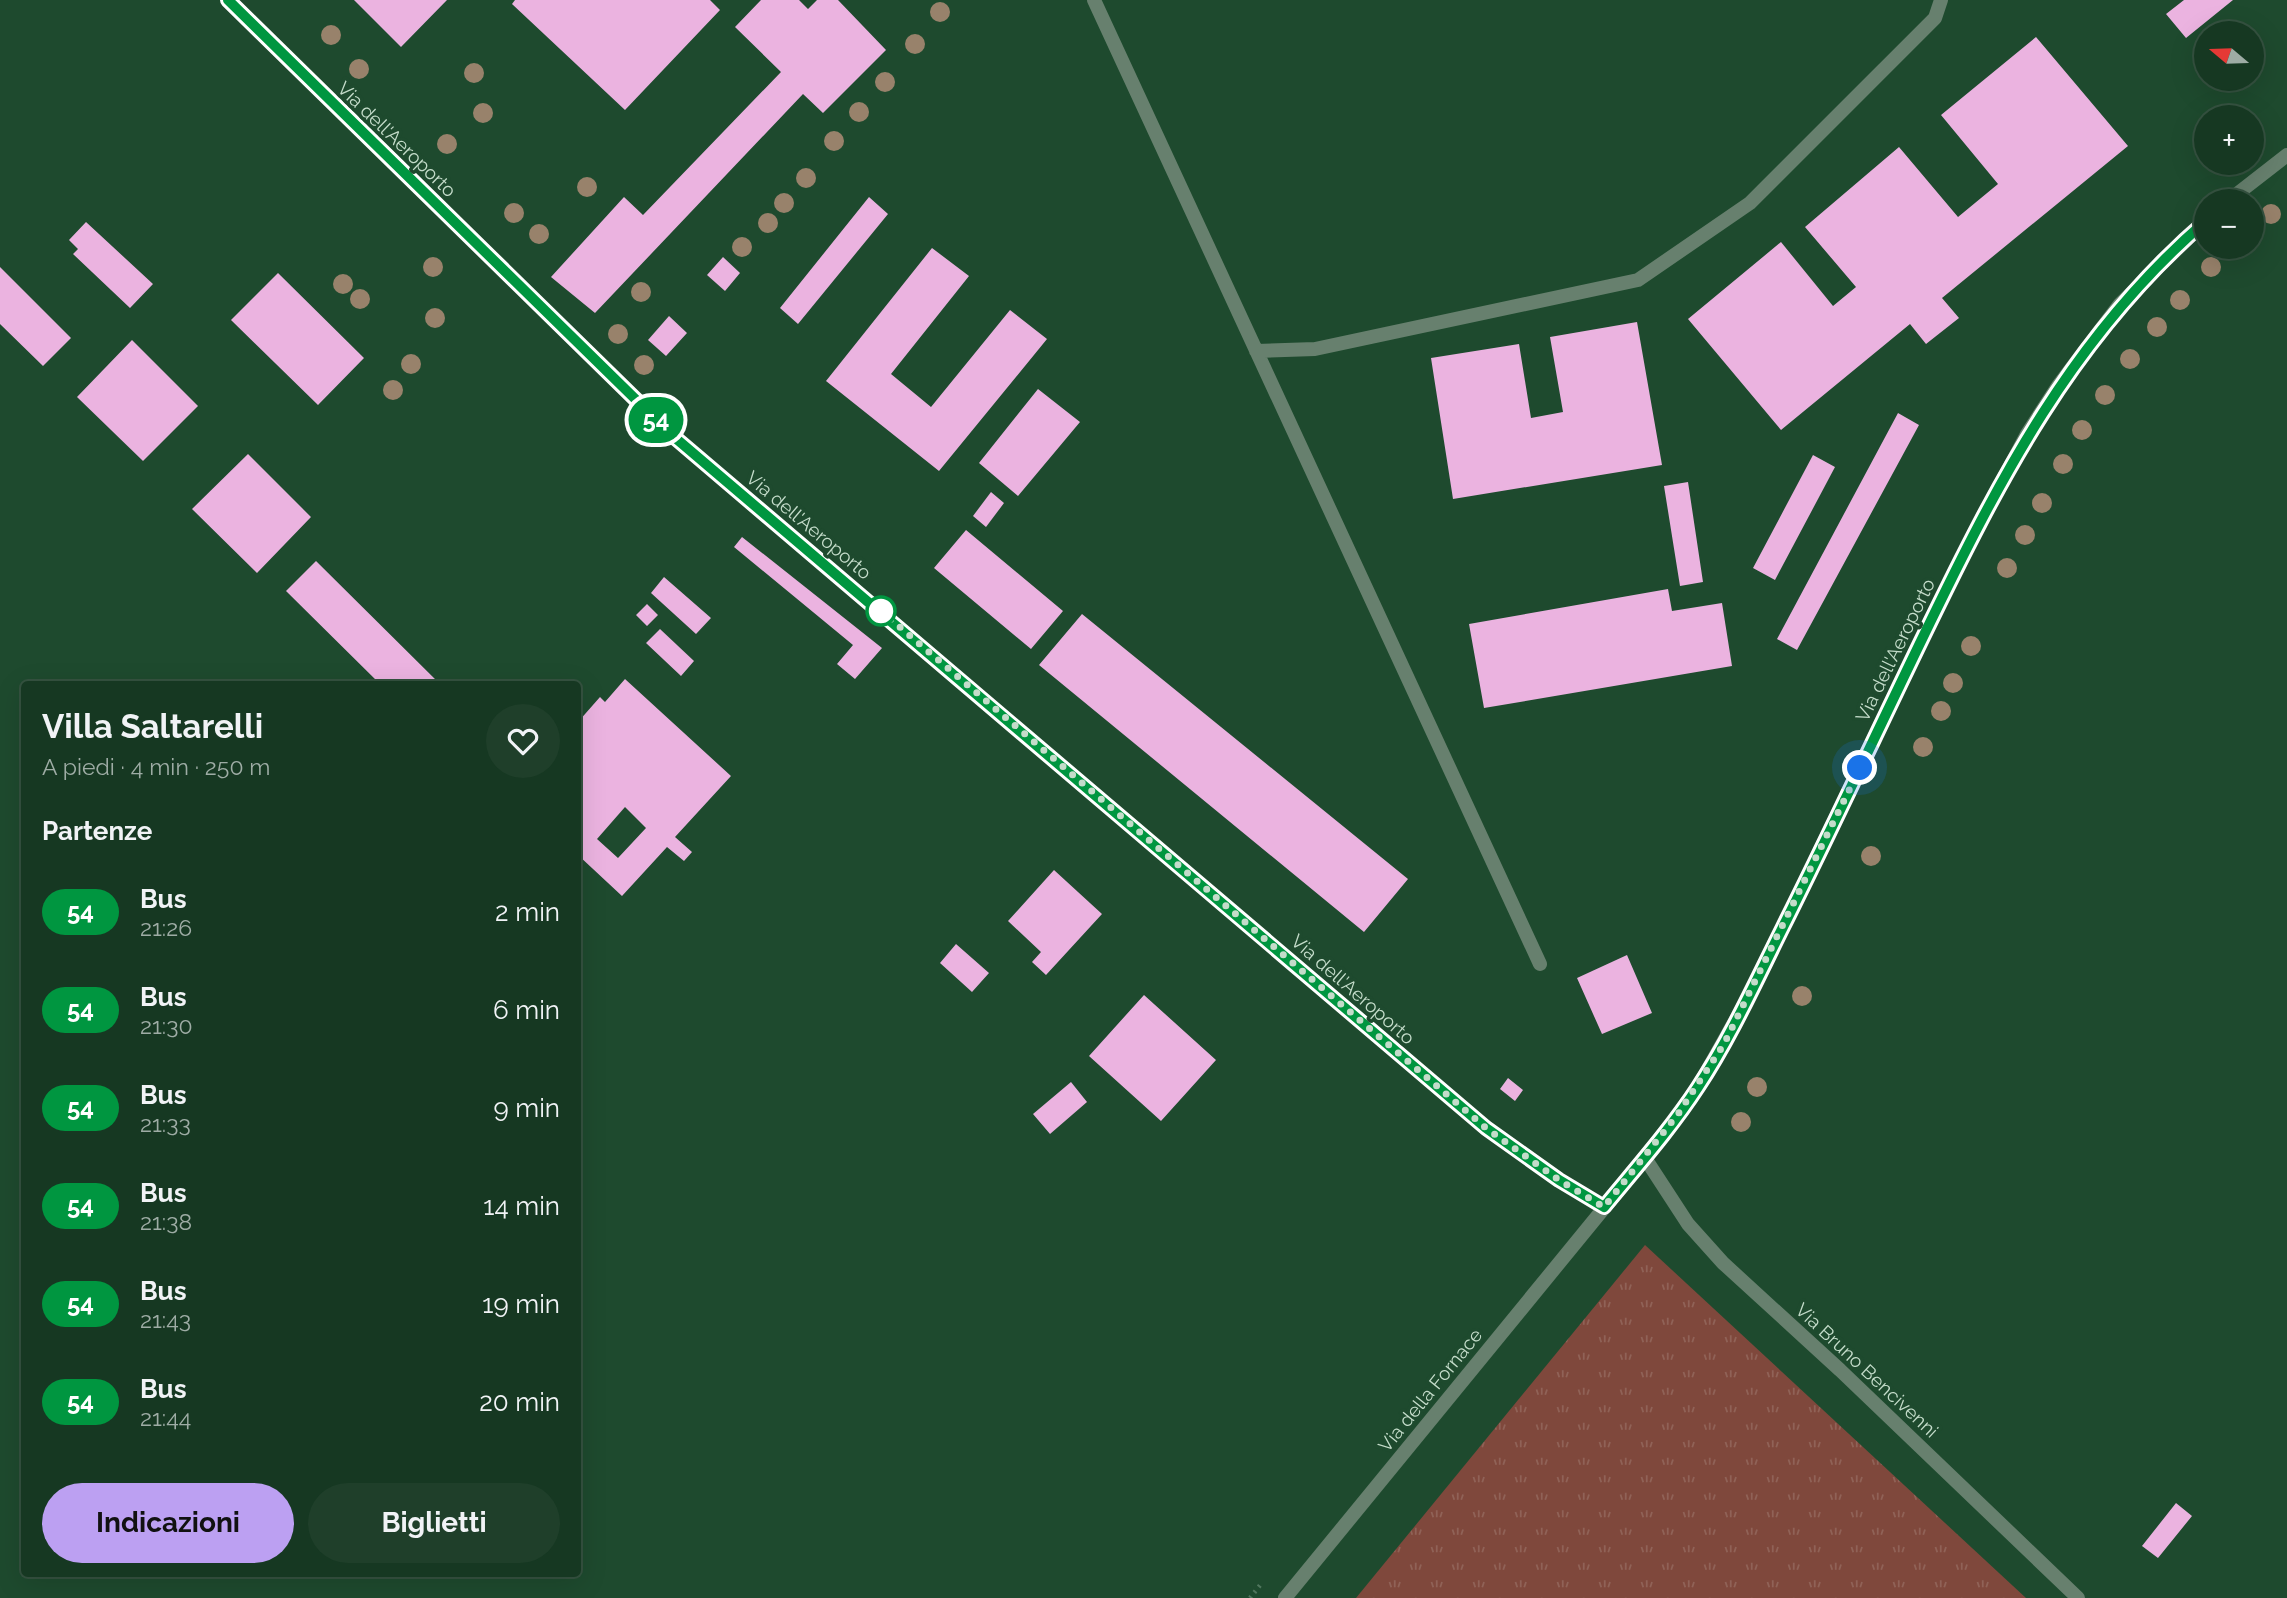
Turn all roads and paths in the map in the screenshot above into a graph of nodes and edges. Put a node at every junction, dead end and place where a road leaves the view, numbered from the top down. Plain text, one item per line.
1 (228, 0) edge
2 (1094, 0) edge
3 (1941, 0) edge
4 (2287, 155) edge
5 (2243, 189) edge
6 (2194, 233) edge
7 (1256, 351) junction
8 (1540, 964) dead end
9 (1645, 1158) junction
10 (1604, 1207) junction
11 (1285, 1598) edge
12 (2078, 1598) edge

1 - 10 street, Via dell'Aeroporto
2 - 7 street
3 - 7 street
4 - 5 street
6 - 9 street, Via dell'Aeroporto
7 - 8 street
9 - 10 street, Via dell'Aeroporto
9 - 12 street, Via Bruno Bencivenni
10 - 11 street, Via della Fornace

